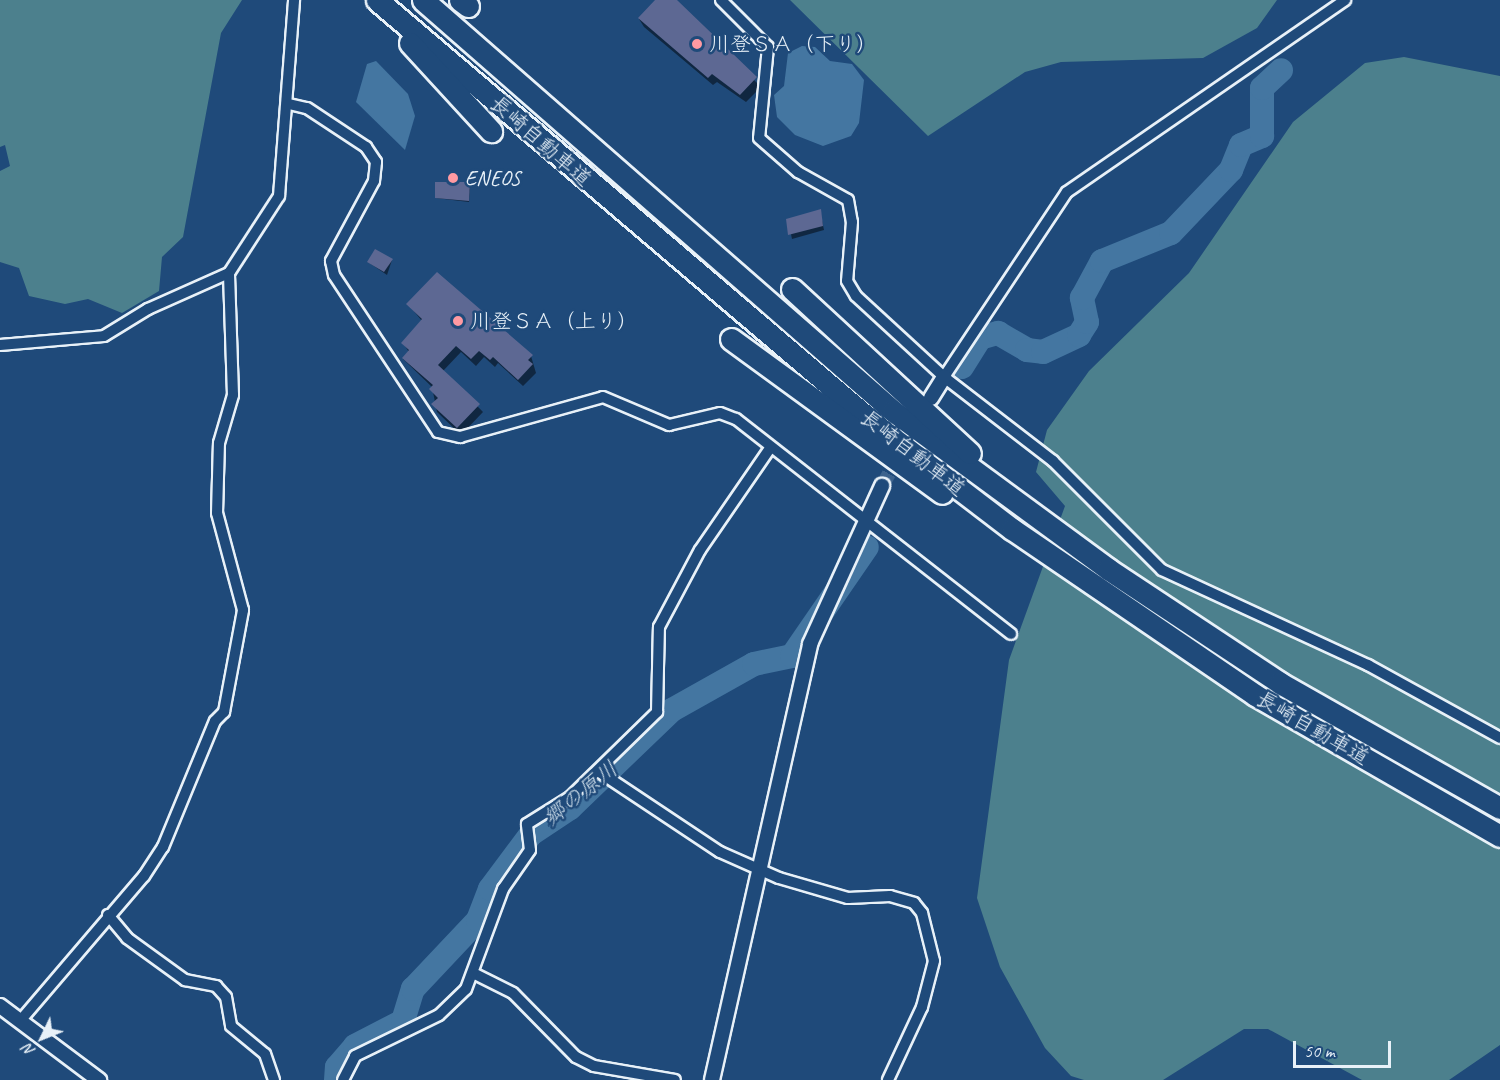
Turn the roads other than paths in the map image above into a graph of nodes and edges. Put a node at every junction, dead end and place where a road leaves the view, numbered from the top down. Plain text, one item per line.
1 (294, 0) edge
2 (370, 0) edge
3 (377, 0) edge
4 (423, 0) edge
5 (721, 0) edge
6 (1345, 0) edge
7 (289, 104) junction
8 (491, 131) dead end
9 (230, 273) junction
10 (792, 289) dead end
11 (731, 339) dead end
12 (0, 345) edge
13 (944, 377) junction
14 (932, 398) dead end
15 (770, 447) junction
16 (882, 486) tunnel mouth
17 (1026, 509) junction
18 (864, 521) junction
19 (1093, 588) junction
20 (1011, 634) dead end
21 (1500, 738) edge
22 (598, 771) junction
23 (1500, 808) edge
24 (1500, 836) edge
25 (761, 869) junction
26 (108, 915) junction
27 (475, 974) junction
28 (0, 1006) edge
29 (21, 1021) junction
30 (99, 1080) edge
31 (274, 1080) edge
32 (344, 1080) edge
33 (675, 1080) edge
34 (712, 1080) edge
35 (888, 1080) edge

1 - 7 street
2 - 8 highway
3 - 19 highway, 長崎自動車道
4 - 17 highway, 長崎自動車道
5 - 13 street
6 - 13 street
7 - 9 street
7 - 15 street
9 - 12 street
9 - 26 street
10 - 17 highway
11 - 19 highway
13 - 14 street
13 - 21 street
15 - 18 street
15 - 22 street
16 - 18 street
17 - 23 highway, 長崎自動車道
18 - 20 street
18 - 25 street
19 - 24 highway, 長崎自動車道
22 - 25 street
22 - 27 street
25 - 34 street
25 - 35 street
26 - 29 street
26 - 31 street
27 - 32 street
27 - 33 street
28 - 29 street
29 - 30 street

